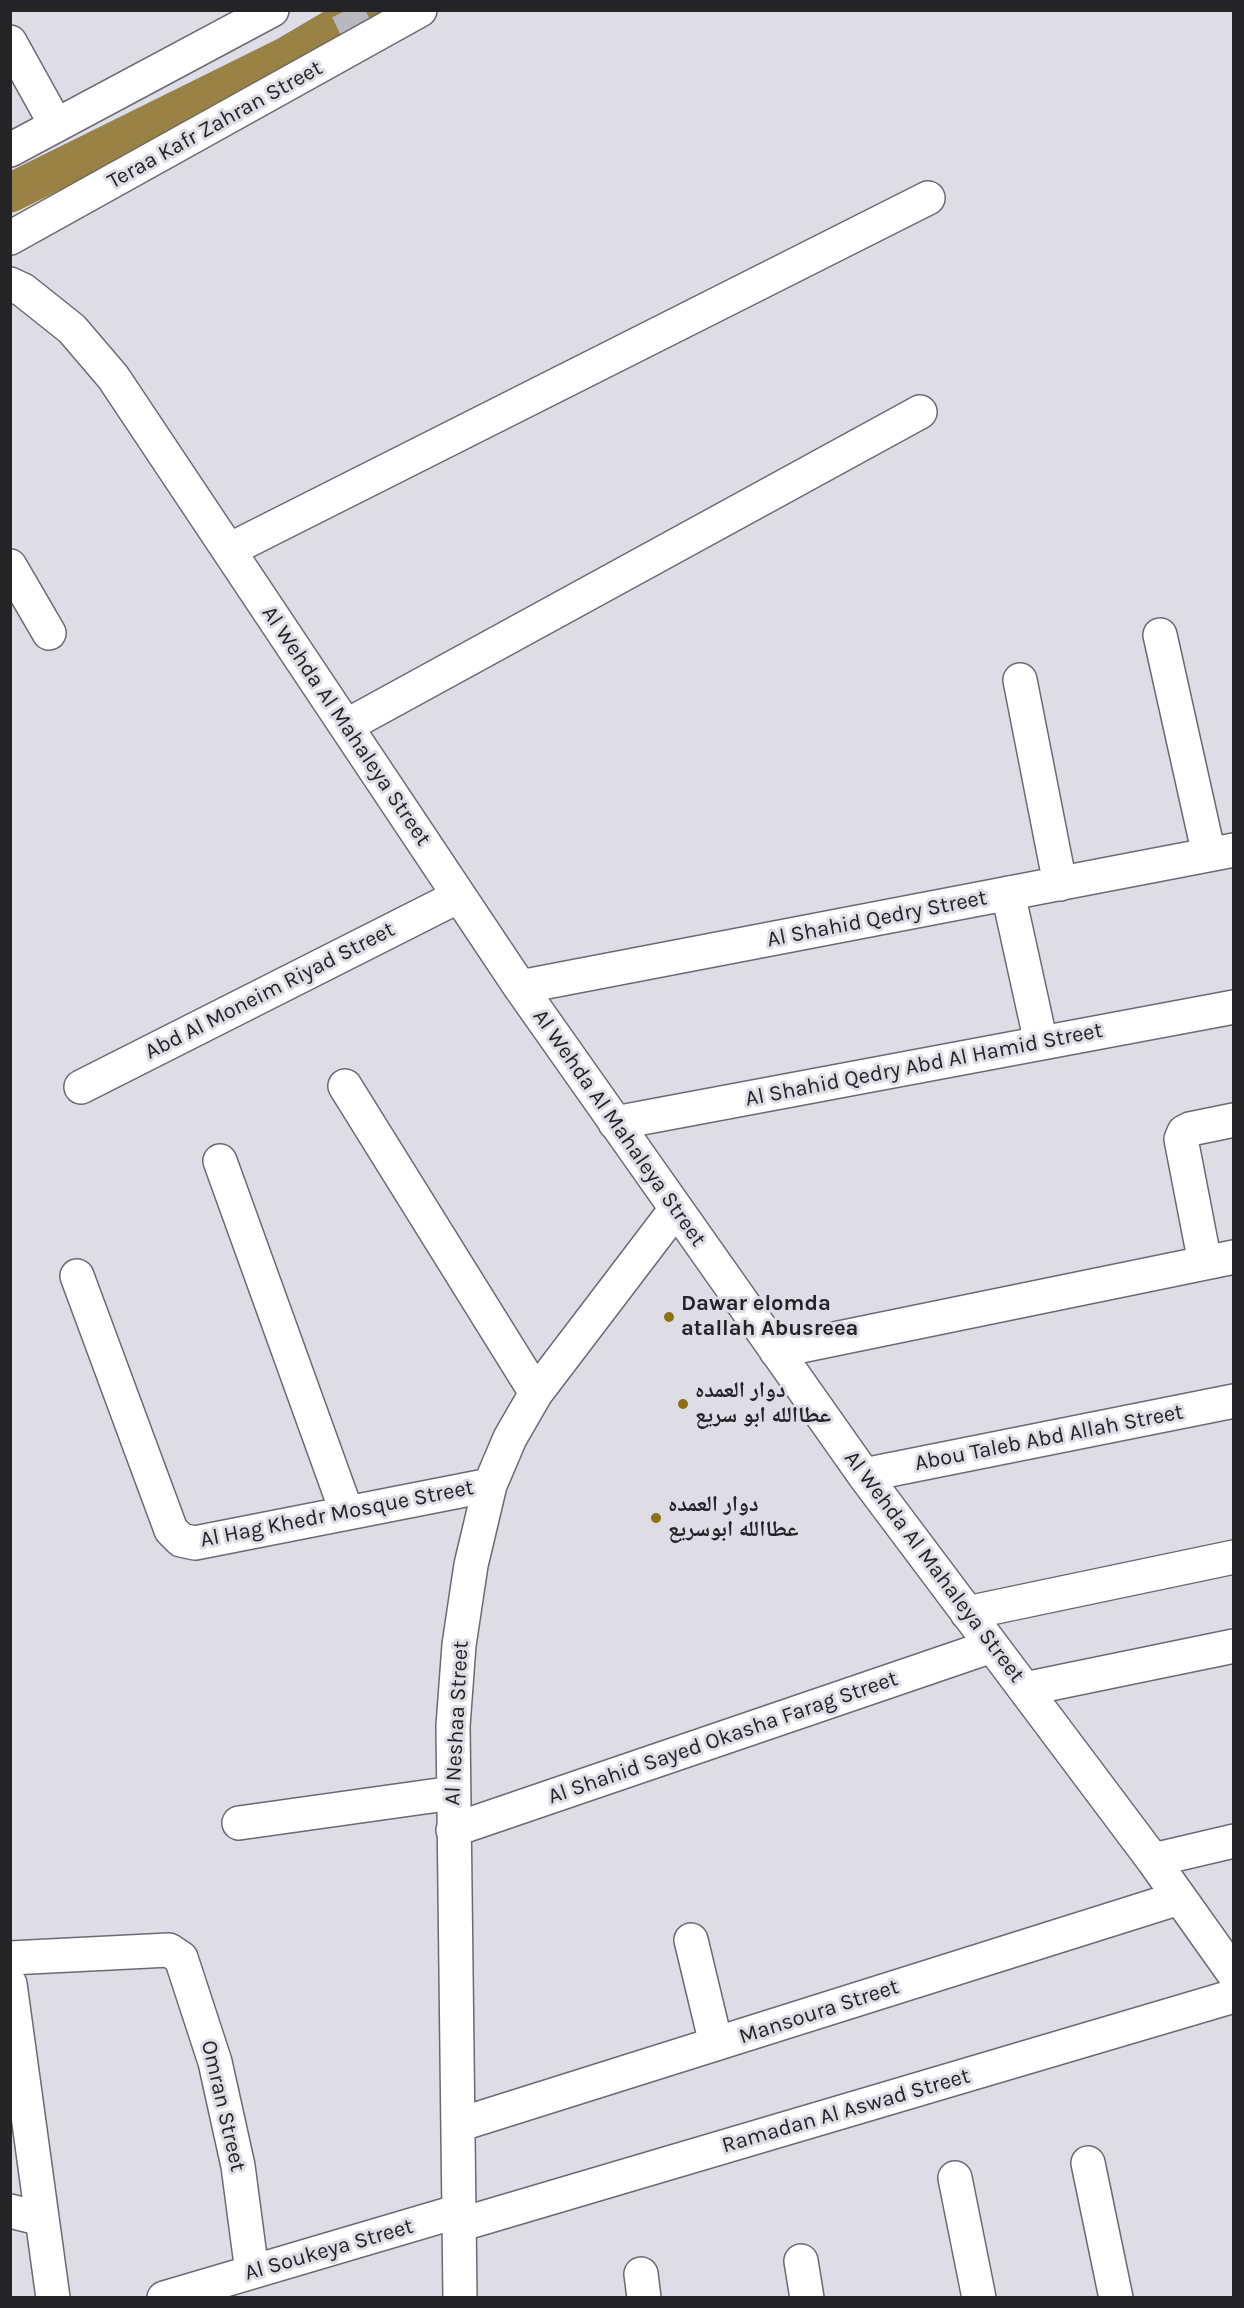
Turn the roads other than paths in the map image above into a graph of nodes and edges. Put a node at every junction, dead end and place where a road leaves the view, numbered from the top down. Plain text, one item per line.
1 (272, 10) edge
2 (420, 10) edge
3 (10, 42) edge
4 (56, 125) junction
5 (10, 150) edge
6 (928, 198) dead end
7 (10, 238) edge
8 (10, 284) edge
9 (920, 412) dead end
10 (229, 549) junction
11 (10, 566) edge
12 (49, 633) dead end
13 (1160, 635) dead end
14 (1020, 680) dead end
15 (346, 726) junction
16 (1221, 853) edge
17 (1060, 884) junction
18 (1008, 893) junction
19 (459, 896) junction
20 (520, 987) junction
21 (1233, 1007) edge
22 (1041, 1043) junction
23 (345, 1086) dead end
24 (81, 1087) dead end
25 (1233, 1120) edge
26 (615, 1123) junction
27 (220, 1161) dead end
28 (676, 1209) junction
29 (1219, 1260) edge
30 (77, 1276) dead end
31 (776, 1351) junction
32 (536, 1393) junction
33 (1233, 1401) edge
34 (864, 1475) junction
35 (490, 1485) junction
36 (347, 1513) junction
37 (1233, 1557) edge
38 (967, 1613) junction
39 (992, 1646) junction
40 (1233, 1646) edge
41 (1025, 1689) junction
42 (453, 1793) junction
43 (239, 1823) dead end
44 (453, 1830) junction
45 (1233, 1841) edge
46 (1153, 1860) junction
47 (1179, 1898) junction
48 (691, 1940) dead end
49 (10, 1958) edge
50 (1233, 1974) edge
51 (10, 1984) edge
52 (1233, 1996) edge
53 (716, 2044) junction
54 (458, 2125) junction
55 (1088, 2163) dead end
56 (955, 2178) dead end
57 (10, 2211) edge
58 (459, 2218) junction
59 (42, 2219) junction
60 (801, 2261) dead end
61 (252, 2272) junction
62 (171, 2297) edge
63 (53, 2298) edge
64 (460, 2298) edge
65 (807, 2298) edge
66 (979, 2298) edge
67 (1116, 2298) edge

1 - 4 street
2 - 7 street, Teraa Kafr Zahran Street
3 - 4 street
4 - 5 street
6 - 10 street
8 - 10 street, Al Wehda Al Mahaleya Street
9 - 15 street
10 - 15 street, Al Wehda Al Mahaleya Street
11 - 12 street
13 - 16 street
14 - 17 street
15 - 19 street, Al Wehda Al Mahaleya Street
16 - 17 street, Al Shahid Qedry Street
17 - 18 street, Al Shahid Qedry Street
18 - 20 street, Al Shahid Qedry Street
18 - 22 street
19 - 20 street, Al Wehda Al Mahaleya Street
19 - 24 street, Abd Al Moneim Riyad Street
20 - 26 street, Al Wehda Al Mahaleya Street
21 - 22 street, Al Shahid Qedry Abd Al Hamid Street
22 - 26 street, Al Shahid Qedry Abd Al Hamid Street
23 - 32 street
25 - 29 street
26 - 28 street, Al Wehda Al Mahaleya Street
27 - 36 street
28 - 31 street, Al Wehda Al Mahaleya Street
28 - 32 street, Al Neshaa Street
29 - 31 street
30 - 36 street, Al Hag Khedr Mosque Street
31 - 34 street, Al Wehda Al Mahaleya Street
32 - 35 street, Al Neshaa Street
33 - 34 street, Abou Taleb Abd Allah Street
34 - 38 street, Al Wehda Al Mahaleya Street
35 - 36 street, Al Hag Khedr Mosque Street
35 - 42 street, Al Neshaa Street
37 - 38 street
38 - 39 street, Al Wehda Al Mahaleya Street
39 - 41 street, Al Wehda Al Mahaleya Street
39 - 44 street, Al Shahid Sayed Okasha Farag Street
40 - 41 street
41 - 46 street, Al Wehda Al Mahaleya Street
42 - 43 street
42 - 44 street, Al Neshaa Street
44 - 54 street, Al Neshaa Street
45 - 46 street
46 - 47 street, Al Wehda Al Mahaleya Street
47 - 50 street, Al Wehda Al Mahaleya Street
47 - 53 street, Mansoura Street
48 - 53 street
49 - 61 street, Omran Street
51 - 59 street
52 - 58 street, Ramadan Al Aswad Street
53 - 54 street, Mansoura Street
54 - 58 street, Al Neshaa Street
55 - 67 street
56 - 66 street
57 - 59 street
58 - 61 street, Al Soukeya Street
58 - 64 street, Al Neshaa Street
59 - 63 street
60 - 65 street
61 - 62 street, Al Soukeya Street

